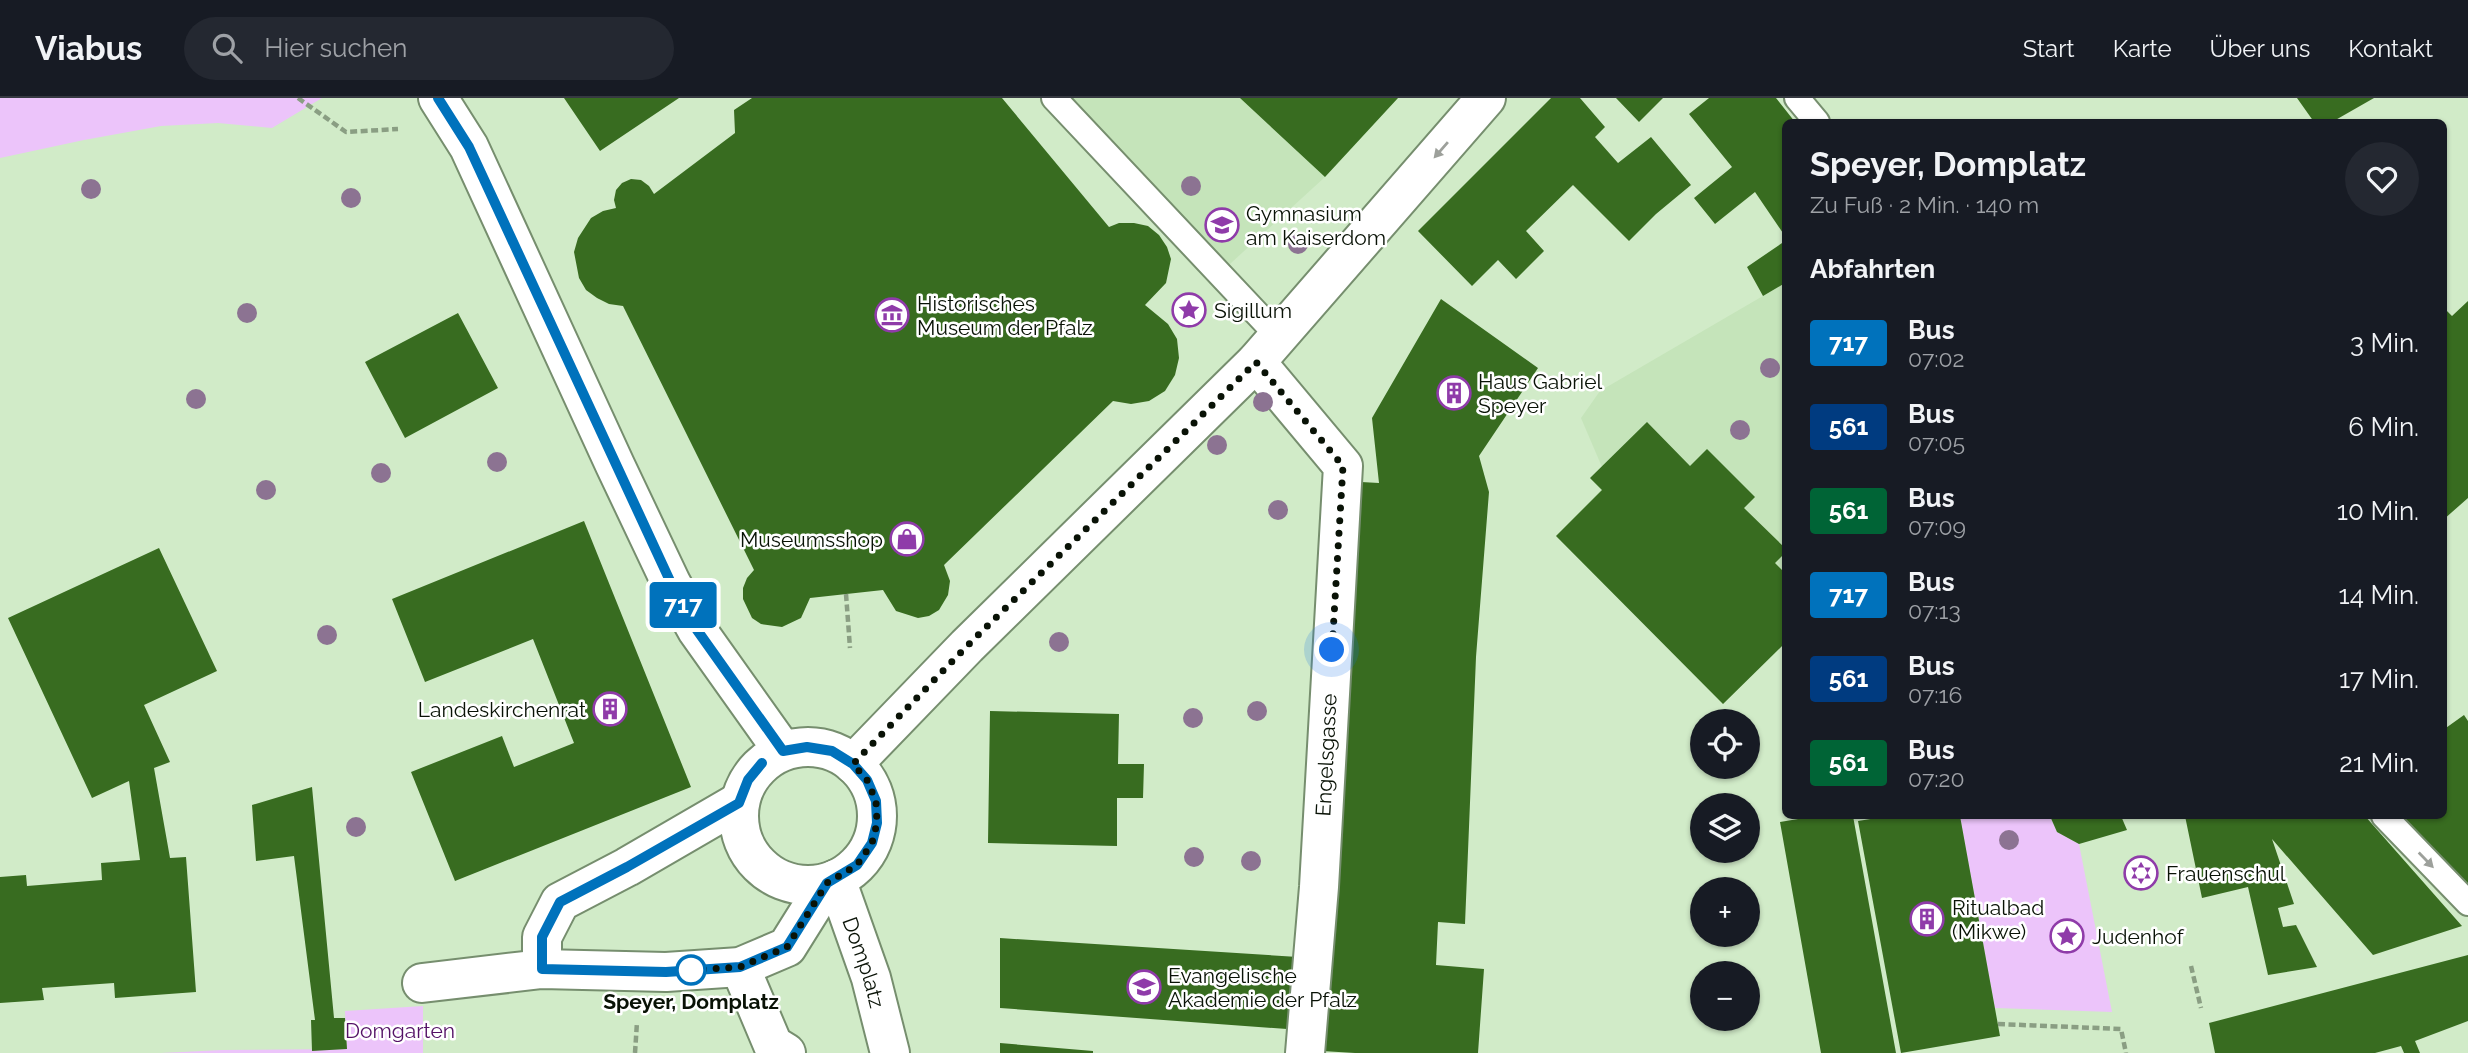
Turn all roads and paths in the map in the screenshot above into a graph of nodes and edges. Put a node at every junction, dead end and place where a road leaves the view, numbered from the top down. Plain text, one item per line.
1 (298, 98) edge
2 (438, 98) edge
3 (1054, 98) edge
4 (1486, 98) edge
5 (1797, 98) edge
6 (1814, 119) edge
7 (469, 147) junction
8 (1268, 350) junction
9 (846, 594) dead end
10 (850, 648) dead end
11 (783, 751) junction
12 (853, 764) junction
13 (739, 803) junction
14 (2387, 819) edge
15 (832, 881) junction
16 (2468, 903) edge
17 (2191, 966) dead end
18 (740, 967) junction
19 (542, 969) junction
20 (422, 984) dead end
21 (2201, 1008) dead end
22 (637, 1016) dead end
23 (1998, 1024) dead end
24 (883, 1050) edge
25 (635, 1053) edge
26 (786, 1053) edge
27 (1305, 1053) edge
28 (2126, 1053) edge

1 - 7 path
2 - 7 street
3 - 8 lane
4 -> 8 street
5 - 6 lane
7 - 11 street
8 - 12 street
8 - 27 street, Engelsgasse
9 - 10 path
11 - 12 street
11 - 13 street
12 - 15 street, Domplatz
13 - 15 street
13 - 19 street
14 -> 16 lane
15 - 18 street, Domplatz
15 - 24 street, Domplatz
17 - 21 path
18 - 19 street, Domplatz
18 - 26 street
19 - 20 street, Domplatz
22 - 25 path
23 - 28 path

